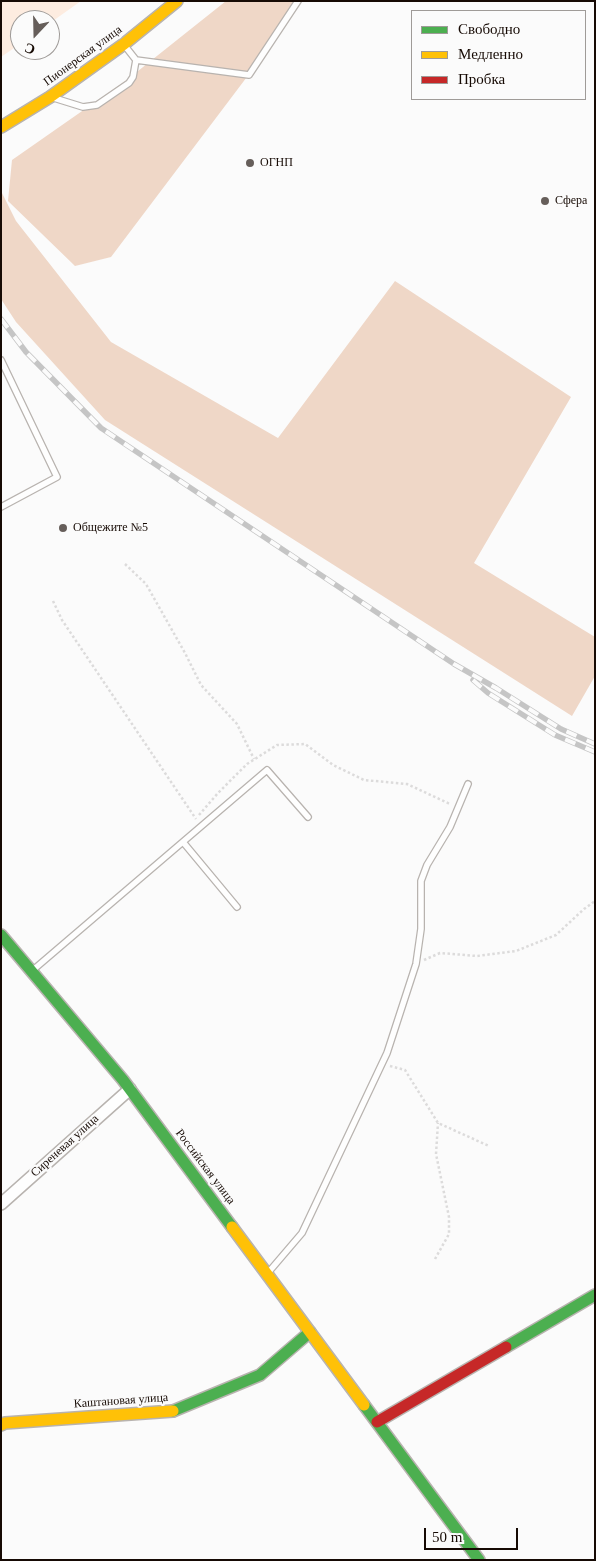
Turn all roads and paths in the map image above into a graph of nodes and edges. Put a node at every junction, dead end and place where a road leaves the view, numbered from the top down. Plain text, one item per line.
1 (178, 1) edge
2 (298, 1) edge
3 (124, 44) junction
4 (136, 60) junction
5 (50, 97) junction
6 (1, 127) edge
7 (1, 360) edge
8 (1, 507) edge
9 (125, 564) dead end
10 (53, 601) dead end
11 (254, 760) junction
12 (468, 784) dead end
13 (458, 808) junction
14 (308, 817) dead end
15 (196, 818) junction
16 (201, 826) junction
17 (183, 842) junction
18 (595, 901) edge
19 (237, 907) dead end
20 (1, 936) edge
21 (416, 964) junction
22 (32, 971) junction
23 (382, 1064) junction
24 (130, 1089) junction
25 (438, 1123) junction
26 (489, 1146) dead end
27 (1, 1204) edge
28 (435, 1259) dead end
29 (267, 1274) junction
30 (595, 1295) edge
31 (310, 1332) junction
32 (377, 1422) junction
33 (1, 1425) edge
34 (479, 1560) edge

1 - 3 street, Пионерская улица
2 - 4 lane
3 - 4 lane
3 - 5 street, Пионерская улица
4 - 5 lane
5 - 6 street, Пионерская улица
7 - 8 lane
9 - 11 path
10 - 15 path
11 - 13 path
11 - 15 path
12 - 13 lane
13 - 21 lane
14 - 16 lane
15 - 16 path
16 - 17 lane
17 - 19 lane
17 - 22 lane
18 - 21 path
20 - 22 street, Российская улица
21 - 23 lane
22 - 24 street, Российская улица
23 - 25 path
23 - 29 lane
24 - 27 street, Сиреневая улица
24 - 29 street, Российская улица
25 - 26 path
25 - 28 path
29 - 31 street, Российская улица
30 - 32 street
31 - 32 street, Российская улица
31 - 33 street, Каштановая улица
32 - 34 street, Российская улица

